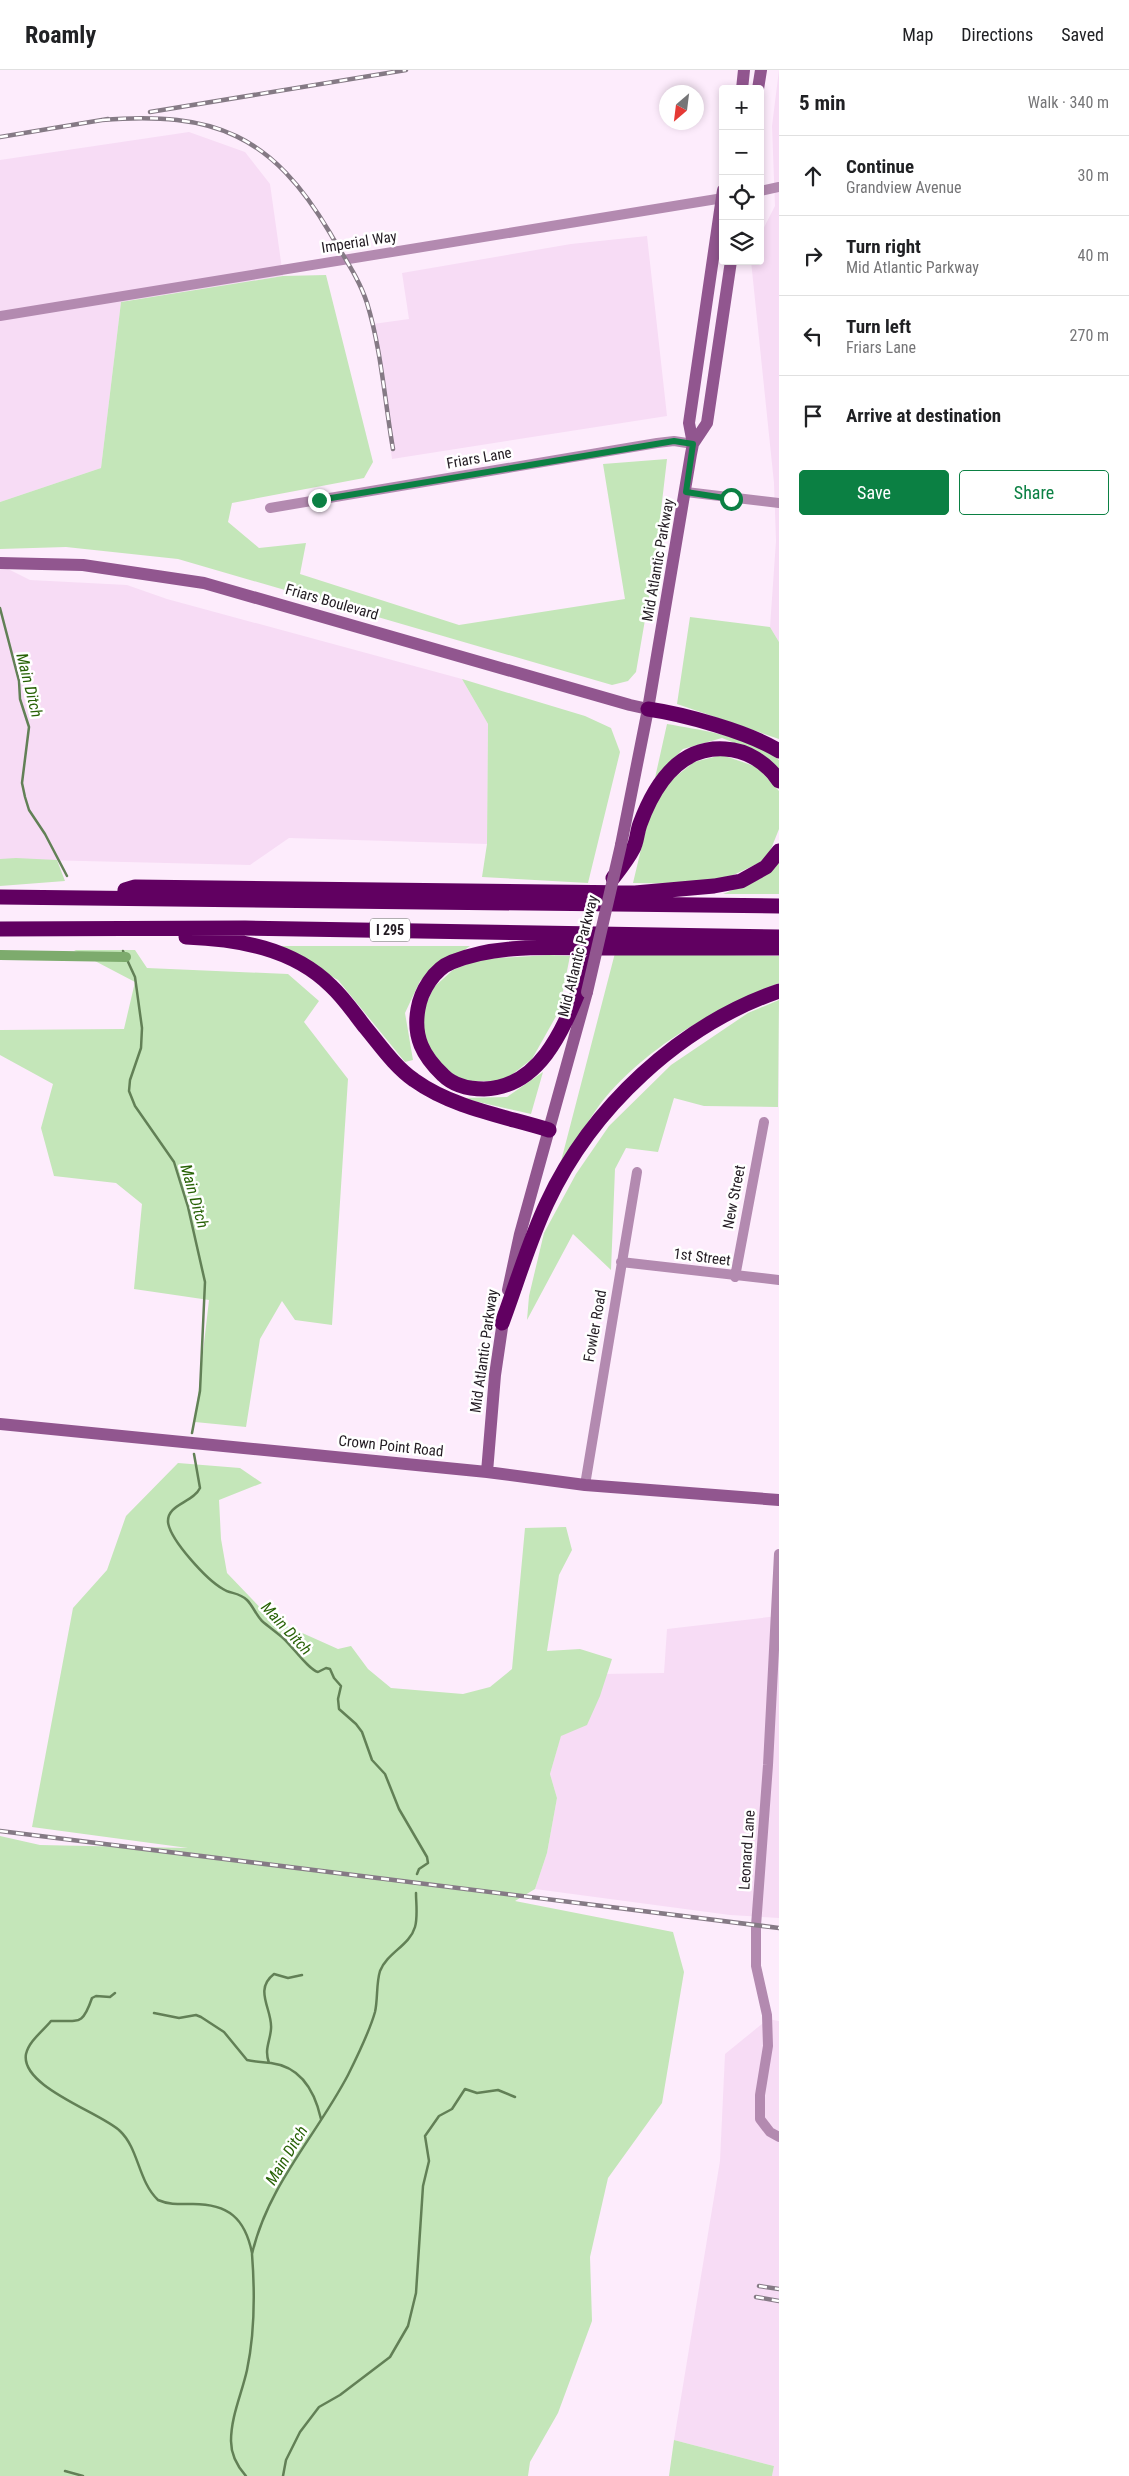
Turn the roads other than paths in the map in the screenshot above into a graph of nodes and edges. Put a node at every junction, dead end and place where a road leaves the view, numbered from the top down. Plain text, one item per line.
1 (744, 70) edge
2 (761, 70) edge
3 (742, 85) edge
4 (759, 85) edge
5 (779, 188) edge
6 (764, 190) edge
7 (719, 196) edge
8 (719, 216) edge
9 (730, 265) edge
10 (0, 316) edge
11 (693, 444) junction
12 (686, 492) junction
13 (779, 503) edge
14 (270, 508) dead end
15 (0, 563) edge
16 (648, 709) junction
17 (779, 751) edge
18 (779, 781) edge
19 (627, 847) junction
20 (779, 851) edge
21 (613, 878) joint
22 (100, 897) junction
23 (0, 898) edge
24 (779, 906) edge
25 (0, 928) edge
26 (779, 937) edge
27 (0, 938) edge
28 (779, 948) edge
29 (596, 951) joint
30 (779, 990) edge
31 (583, 992) junction
32 (764, 1122) dead end
33 (549, 1130) junction
34 (637, 1172) dead end
35 (621, 1262) junction
36 (735, 1277) junction
37 (779, 1280) edge
38 (502, 1323) junction
39 (0, 1424) edge
40 (487, 1472) junction
41 (585, 1485) junction
42 (779, 1500) edge
43 (779, 1554) edge
44 (779, 2138) edge

1 - 3 main road
2 - 4 main road
5 - 6 street
7 - 10 street, Imperial Way
8 - 11 main road, Mid Atlantic Parkway
9 - 11 main road, Mid Atlantic Parkway
11 - 12 main road, Mid Atlantic Parkway
11 - 14 street, Friars Lane
12 - 13 street
12 - 16 main road, Mid Atlantic Parkway
15 - 16 main road, Friars Boulevard
16 - 17 highway
16 - 19 main road, Mid Atlantic Parkway
18 - 19 highway
19 - 21 highway
20 - 22 highway
21 - 29 main road, Mid Atlantic Parkway, bridge
22 - 23 highway, I 295
22 - 24 highway, I 295
25 - 26 highway, I 295
27 - 33 highway
28 - 31 highway
29 - 31 highway, bridge
30 - 38 highway
31 - 33 main road, Mid Atlantic Parkway
32 - 36 street, New Street
33 - 38 main road, Mid Atlantic Parkway
34 - 35 street, Fowler Road
35 - 36 street, 1st Street
35 - 41 street, Fowler Road
36 - 37 street, 1st Street
38 - 40 main road, Mid Atlantic Parkway
39 - 40 main road, Crown Point Road
40 - 41 main road, Crown Point Road
41 - 42 main road, Crown Point Road
43 - 44 street, Leonard Lane

